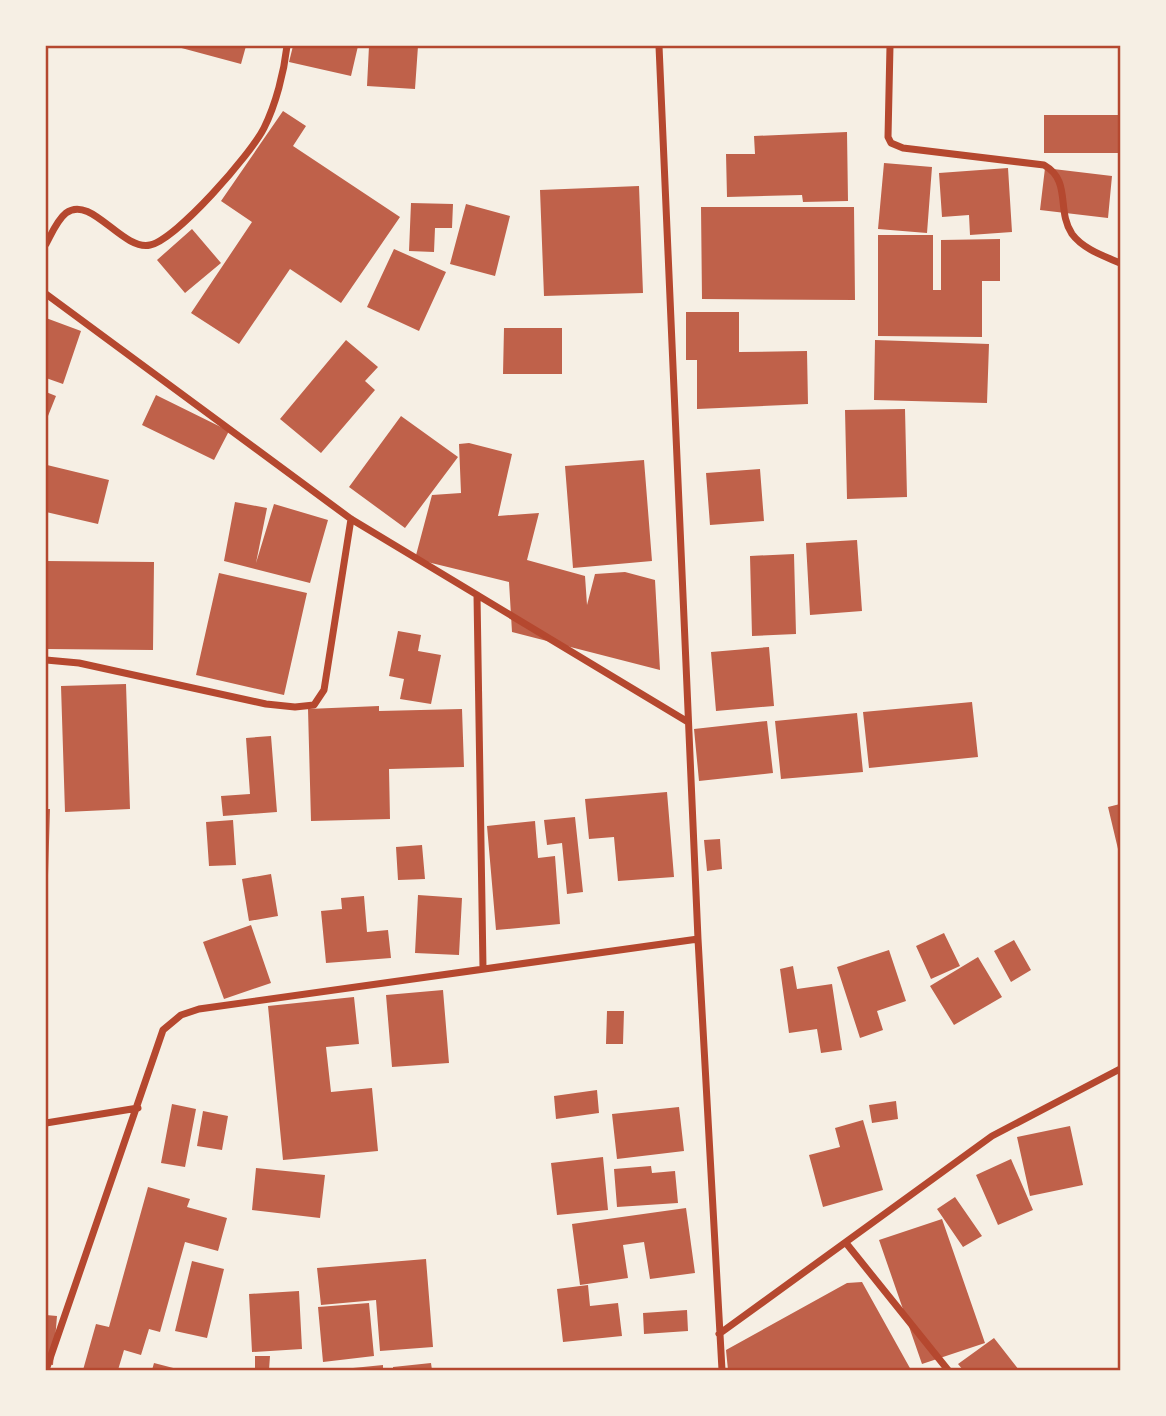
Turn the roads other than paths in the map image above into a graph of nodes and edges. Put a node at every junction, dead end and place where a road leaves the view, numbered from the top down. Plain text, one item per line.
1 (287, 46) edge
2 (659, 46) edge
3 (891, 46) edge
4 (46, 244) edge
5 (1121, 263) edge
6 (46, 294) edge
7 (351, 519) junction
8 (477, 595) junction
9 (46, 660) edge
10 (688, 722) junction
11 (698, 939) junction
12 (483, 968) junction
13 (1121, 1069) edge
14 (138, 1108) junction
15 (46, 1123) edge
16 (846, 1243) junction
17 (719, 1334) junction
18 (46, 1370) edge
19 (722, 1370) edge
20 (948, 1370) edge

1 - 4 street
2 - 10 street
3 - 5 street
6 - 7 street
7 - 8 street
7 - 9 street
8 - 10 street
8 - 12 street
10 - 11 street
11 - 12 street
11 - 17 street
12 - 14 street
13 - 16 street
14 - 15 street
14 - 18 street
16 - 17 street
16 - 20 street
17 - 19 street

